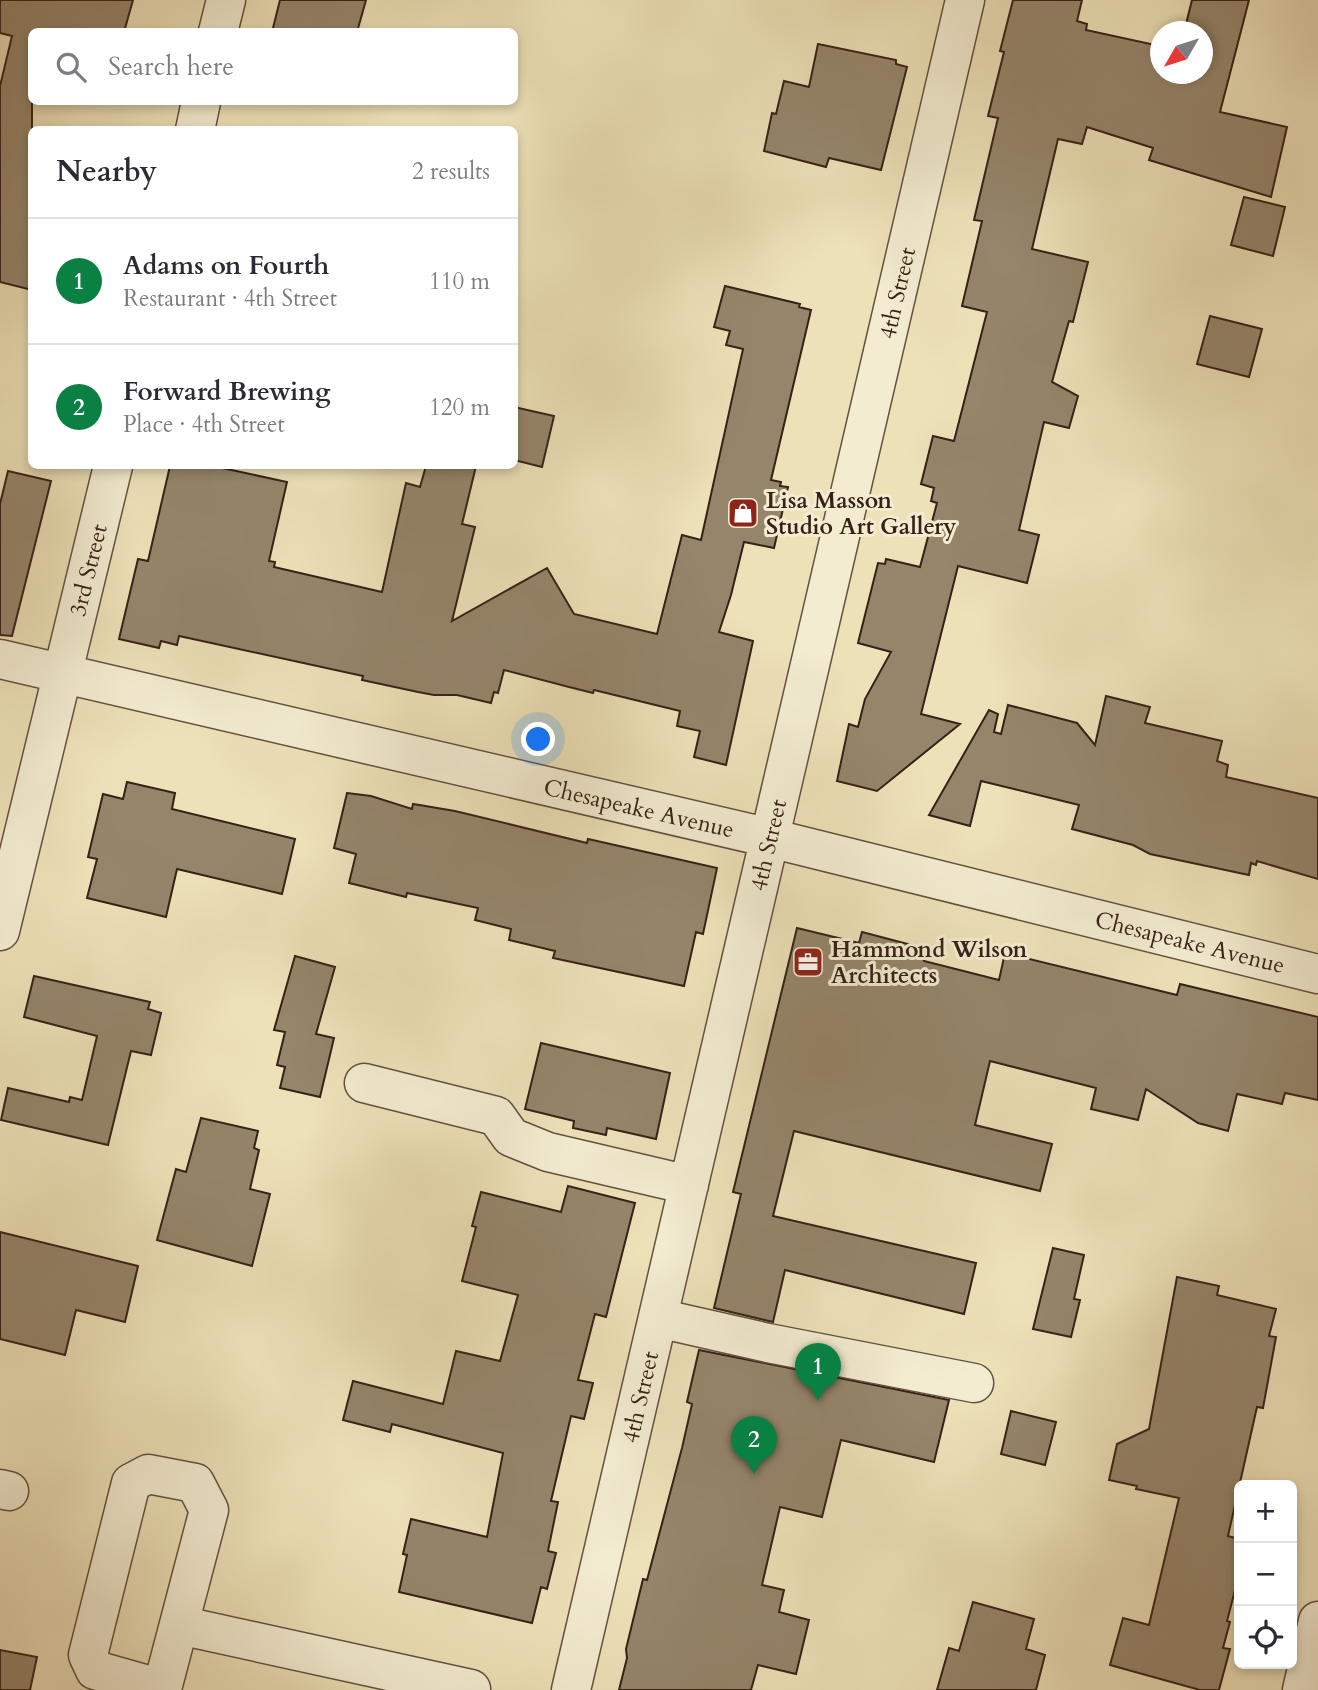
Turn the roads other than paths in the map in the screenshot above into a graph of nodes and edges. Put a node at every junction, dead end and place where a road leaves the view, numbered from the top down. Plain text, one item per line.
1 (226, 0) edge
2 (965, 0) edge
3 (219, 28) edge
4 (200, 105) edge
5 (196, 126) edge
6 (112, 469) edge
7 (0, 659) edge
8 (63, 675) junction
9 (770, 838) junction
10 (0, 931) edge
11 (1318, 974) edge
12 (364, 1083) dead end
13 (689, 1185) junction
14 (658, 1318) junction
15 (974, 1383) dead end
16 (1318, 1622) edge
17 (179, 1625) junction
18 (471, 1689) edge
19 (162, 1690) edge
20 (571, 1690) edge
21 (1302, 1690) edge

1 - 3 street
2 - 9 street, 4th Street
4 - 5 street
6 - 8 street, 3rd Street
7 - 8 street, Chesapeake Avenue
8 - 9 street, Chesapeake Avenue
8 - 10 street, 3rd Street
9 - 11 street, Chesapeake Avenue
9 - 13 street, 4th Street
12 - 13 street
13 - 14 street, 4th Street
14 - 15 street
14 - 20 street, 4th Street
16 - 21 street
17 - 18 street
17 - 19 street
17 - 19 street

